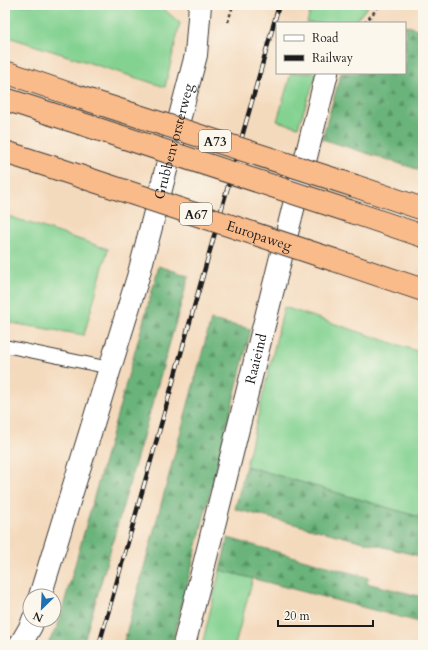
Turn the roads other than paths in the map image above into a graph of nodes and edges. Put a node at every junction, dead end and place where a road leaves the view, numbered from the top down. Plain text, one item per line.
1 (200, 5) edge
2 (5, 72) edge
3 (327, 74) edge
4 (5, 98) edge
5 (5, 152) edge
6 (423, 208) edge
7 (423, 236) edge
8 (423, 290) edge
9 (5, 346) edge
10 (110, 368) junction
11 (42, 588) edge
12 (30, 628) edge
13 (20, 645) edge
14 (184, 645) edge

1 - 10 street, Grubbenvorsterweg
2 - 6 highway, A73, bridge
3 - 14 street, Raaieind
4 - 7 highway, bridge
5 - 8 highway, Europaweg / A67, bridge
9 - 10 lane
10 - 11 street
12 - 13 street

